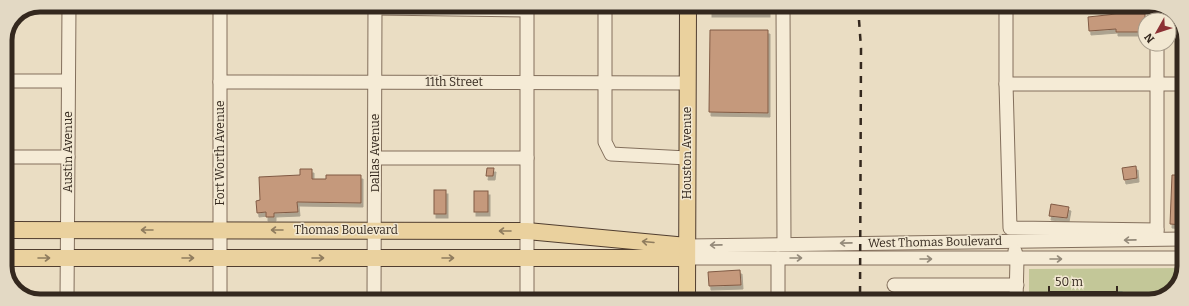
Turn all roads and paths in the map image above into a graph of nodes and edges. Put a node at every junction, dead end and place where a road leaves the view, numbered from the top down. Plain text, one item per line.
1 (69, 12) edge
2 (220, 12) edge
3 (375, 12) edge
4 (527, 12) edge
5 (605, 12) edge
6 (688, 12) edge
7 (783, 12) edge
8 (1006, 12) edge
9 (1158, 52) edge
10 (12, 81) edge
11 (68, 81) junction
12 (220, 82) junction
13 (375, 82) junction
14 (527, 83) junction
15 (605, 83) junction
16 (687, 83) junction
17 (1006, 84) junction
18 (1158, 84) junction
19 (1177, 84) edge
20 (12, 157) edge
21 (68, 157) junction
22 (375, 158) junction
23 (527, 158) junction
24 (687, 158) junction
25 (12, 230) edge
26 (68, 230) junction
27 (220, 230) junction
28 (374, 230) junction
29 (527, 231) junction
30 (1011, 235) junction
31 (1157, 235) junction
32 (1177, 238) edge
33 (784, 243) junction
34 (687, 252) junction
35 (12, 258) edge
36 (68, 258) junction
37 (220, 258) junction
38 (374, 258) junction
39 (527, 258) junction
40 (778, 258) junction
41 (1177, 258) edge
42 (1016, 259) junction
43 (894, 285) dead end
44 (1016, 285) junction
45 (68, 294) edge
46 (220, 294) edge
47 (374, 294) edge
48 (527, 294) edge
49 (687, 294) edge
50 (778, 294) edge
51 (1016, 294) edge

1 - 11 street, Austin Avenue
2 - 12 street, Fort Worth Avenue
3 - 13 street, Dallas Avenue
4 - 14 street
5 - 15 street
6 - 16 main road, Houston Avenue
7 - 33 street
8 - 17 street
9 - 18 street
10 - 11 street
11 - 21 street, Austin Avenue
12 - 13 street, 11th Street
12 - 27 street, Fort Worth Avenue
13 - 14 street, 11th Street
13 - 22 street, Dallas Avenue
14 - 15 street, 11th Street
14 - 23 street
15 - 16 street, 11th Street
15 - 24 street
16 - 24 main road, Houston Avenue
17 - 18 street
17 - 30 street
18 - 19 street
18 - 31 street
20 - 21 street
21 - 26 street, Austin Avenue
22 - 23 street
22 - 28 street, Dallas Avenue
23 - 29 street
24 - 34 main road, Houston Avenue
25 - 26 main road, Thomas Boulevard
27 -> 26 main road, Thomas Boulevard
26 - 36 street, Austin Avenue
28 -> 27 main road, Thomas Boulevard
27 - 37 street, Fort Worth Avenue
29 -> 28 main road, Thomas Boulevard
28 - 38 street, Dallas Avenue
34 -> 29 main road, Thomas Boulevard
29 - 39 street
30 - 31 street, West Thomas Boulevard
30 -> 33 street, West Thomas Boulevard
30 - 42 street
31 - 32 street
33 -> 34 street, West Thomas Boulevard
34 - 39 main road
34 - 40 street, West Thomas Boulevard
34 - 49 main road, Houston Avenue
35 -> 36 main road
36 -> 37 main road
36 - 45 street, Austin Avenue
37 -> 38 main road
37 - 46 street, Fort Worth Avenue
38 -> 39 main road
38 - 47 street, Dallas Avenue
39 - 48 street
40 -> 42 street, West Thomas Boulevard
40 - 50 street
42 -> 41 street, West Thomas Boulevard
42 - 44 street
43 - 44 street
44 - 51 street

